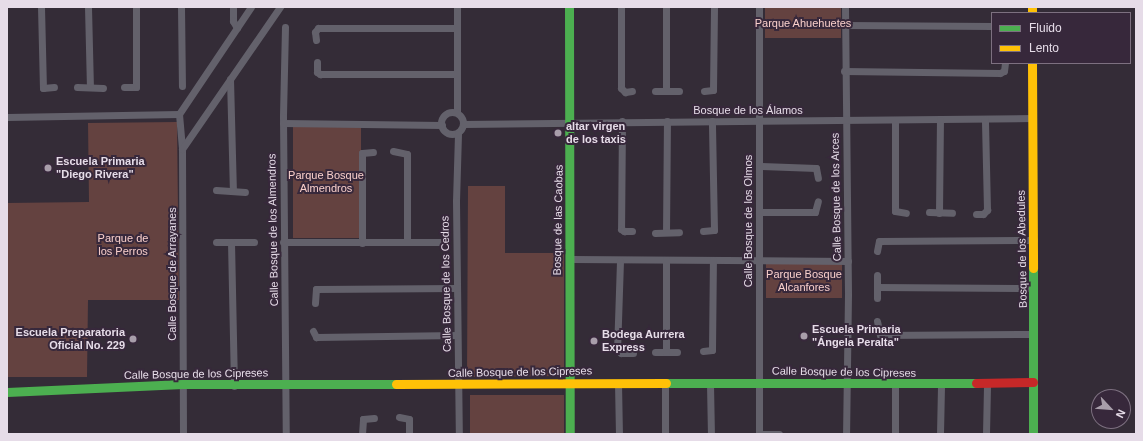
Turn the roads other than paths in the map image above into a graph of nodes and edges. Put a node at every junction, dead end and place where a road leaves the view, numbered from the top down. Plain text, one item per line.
1 (42, 7) edge
2 (88, 7) edge
3 (136, 7) edge
4 (181, 7) edge
5 (233, 7) edge
6 (251, 7) edge
7 (280, 7) edge
8 (458, 7) edge
9 (569, 7) edge
10 (621, 7) edge
11 (666, 7) edge
12 (714, 7) edge
13 (759, 7) edge
14 (845, 7) edge
15 (845, 25) junction
16 (991, 26) edge
17 (285, 27) dead end
18 (237, 28) junction
19 (457, 28) junction
20 (316, 40) dead end
21 (317, 62) dead end
22 (1005, 64) edge
23 (1032, 64) edge
24 (844, 71) junction
25 (457, 74) junction
26 (230, 79) junction
27 (124, 86) dead end
28 (182, 86) dead end
29 (54, 87) dead end
30 (77, 87) dead end
31 (90, 87) junction
32 (103, 88) dead end
33 (632, 91) dead end
34 (655, 91) dead end
35 (666, 91) junction
36 (679, 91) dead end
37 (704, 91) dead end
38 (457, 111) junction
39 (179, 114) junction
40 (7, 117) edge
41 (1032, 118) junction
42 (985, 119) junction
43 (940, 120) junction
44 (571, 121) junction
45 (667, 121) junction
46 (712, 121) junction
47 (759, 121) junction
48 (845, 121) junction
49 (895, 121) junction
50 (283, 123) junction
51 (622, 123) junction
52 (463, 124) junction
53 (442, 125) junction
54 (458, 134) junction
55 (182, 149) junction
56 (393, 151) dead end
57 (373, 152) dead end
58 (759, 166) junction
59 (818, 178) dead end
60 (216, 190) dead end
61 (232, 190) junction
62 (245, 192) dead end
63 (818, 201) dead end
64 (759, 212) junction
65 (929, 212) dead end
66 (906, 213) dead end
67 (939, 213) junction
68 (952, 213) dead end
69 (976, 214) dead end
70 (632, 231) dead end
71 (703, 231) dead end
72 (666, 232) junction
73 (679, 232) dead end
74 (655, 233) dead end
75 (1034, 240) junction
76 (216, 242) dead end
77 (231, 242) junction
78 (254, 242) dead end
79 (283, 242) junction
80 (407, 242) junction
81 (445, 242) dead end
82 (362, 243) junction
83 (877, 251) dead end
84 (571, 259) junction
85 (666, 260) junction
86 (713, 260) junction
87 (620, 261) junction
88 (760, 261) junction
89 (848, 261) junction
90 (877, 275) dead end
91 (877, 287) junction
92 (457, 288) junction
93 (1034, 288) junction
94 (877, 298) dead end
95 (315, 303) dead end
96 (877, 321) dead end
97 (312, 331) dead end
98 (1034, 334) junction
99 (457, 335) junction
100 (703, 351) dead end
101 (654, 352) dead end
102 (666, 352) junction
103 (677, 352) dead end
104 (633, 353) dead end
105 (1033, 382) junction
106 (618, 383) junction
107 (665, 383) junction
108 (760, 383) junction
109 (846, 383) junction
110 (183, 384) junction
111 (570, 384) junction
112 (710, 384) junction
113 (458, 385) junction
114 (941, 385) junction
115 (987, 385) junction
116 (234, 386) junction
117 (286, 386) junction
118 (895, 386) junction
119 (7, 392) edge
120 (399, 417) dead end
121 (374, 418) dead end
122 (183, 434) edge
123 (286, 434) edge
124 (362, 434) edge
125 (409, 434) edge
126 (459, 434) edge
127 (570, 434) edge
128 (619, 434) edge
129 (665, 434) edge
130 (711, 434) edge
131 (760, 434) edge
132 (779, 434) edge
133 (846, 434) edge
134 (895, 434) edge
135 (940, 434) edge
136 (986, 434) edge
137 (1033, 434) edge

1 - 29 street
2 - 31 street
3 - 27 street
4 - 28 street
5 - 18 street
6 - 18 street
7 - 26 street
8 - 19 street
9 - 44 street, Bosque de las Caobas
10 - 33 street
11 - 35 street
12 - 37 street
13 - 47 street, Calle Bosque de los Olmos
14 - 15 street, Calle Bosque de los Arces
15 - 16 street
15 - 24 street, Calle Bosque de los Arces
17 - 50 street, Calle Bosque de los Almendros
18 - 39 street
19 - 20 street
19 - 25 street
21 - 25 street
22 - 24 street
23 - 41 street, Bosque de los Abedules
24 - 48 street, Calle Bosque de los Arces
25 - 38 street
26 - 55 street
26 - 61 street
30 - 31 street
31 - 32 street
34 - 35 street
35 - 36 street
38 - 52 street
38 - 53 street
39 - 40 street
39 - 55 street, Calle Bosque de Arrayanes
41 - 42 street, Bosque de los Álamos
41 - 75 street, Bosque de los Abedules
42 - 43 street, Bosque de los Álamos
42 - 69 street
43 - 49 street, Bosque de los Álamos
43 - 67 street
44 - 51 street, Bosque de los Álamos
44 - 52 street, Bosque de los Álamos
44 - 84 street, Bosque de las Caobas
45 - 46 street, Bosque de los Álamos
45 - 51 street, Bosque de los Álamos
45 - 72 street
46 - 47 street, Bosque de los Álamos
46 - 71 street
47 - 48 street, Bosque de los Álamos
47 - 58 street, Calle Bosque de los Olmos
48 - 49 street, Bosque de los Álamos
48 - 89 street, Calle Bosque de los Arces
49 - 66 street
50 - 53 street
50 - 79 street, Calle Bosque de los Almendros
51 - 70 street
52 - 54 street
53 - 54 street
54 - 92 street, Calle Bosque de los Cedros
55 - 110 street, Calle Bosque de Arrayanes
56 - 80 street
57 - 82 street
58 - 59 street
58 - 64 street, Calle Bosque de los Olmos
60 - 61 street
61 - 62 street
63 - 64 street
64 - 88 street, Calle Bosque de los Olmos
65 - 67 street
67 - 68 street
72 - 73 street
72 - 74 street
75 - 83 street
75 - 93 street, Bosque de los Abedules
76 - 77 street
77 - 78 street
77 - 116 street
79 - 82 street
79 - 117 street, Calle Bosque de los Almendros
80 - 81 street
80 - 82 street
84 - 87 street
84 - 111 street, Bosque de las Caobas
85 - 86 street
85 - 87 street
85 - 102 street
86 - 88 street
86 - 100 street
87 - 104 street
88 - 89 street
88 - 108 street, Calle Bosque de los Olmos
89 - 109 street, Calle Bosque de los Arces
90 - 91 street
91 - 93 street
91 - 94 street
92 - 95 street
92 - 99 street, Calle Bosque de los Cedros
93 - 98 street, Bosque de los Abedules
96 - 98 street
97 - 99 street
98 - 105 street, Bosque de los Abedules
99 - 113 street, Calle Bosque de los Cedros
101 - 102 street
102 - 103 street
105 - 115 street, Calle Bosque de los Cipreses
105 - 137 street, Bosque de los Abedules
106 - 107 street, Calle Bosque de los Cipreses
106 - 111 street, Calle Bosque de los Cipreses
106 - 128 street
107 - 112 street, Calle Bosque de los Cipreses
107 - 129 street
108 - 109 street, Calle Bosque de los Cipreses
108 - 112 street, Calle Bosque de los Cipreses
108 - 131 street, Calle Bosque de los Olmos
109 - 118 street, Calle Bosque de los Cipreses
109 - 133 street, Calle Bosque de los Arces
110 - 116 street, Calle Bosque de los Cipreses
110 - 119 street, Calle Bosque de los Cipreses
110 - 122 street, Calle Bosque de Arrayanes
111 - 113 street, Calle Bosque de los Cipreses
111 - 127 street, Bosque de las Caobas
112 - 130 street
113 - 117 street, Calle Bosque de los Cipreses
113 - 126 street, Calle Bosque de los Cedros
114 - 115 street, Calle Bosque de los Cipreses
114 - 118 street, Calle Bosque de los Cipreses
114 - 135 street
115 - 136 street
116 - 117 street, Calle Bosque de los Cipreses
117 - 123 street, Calle Bosque de los Almendros
118 - 134 street
120 - 125 street
121 - 124 street
131 - 132 street

